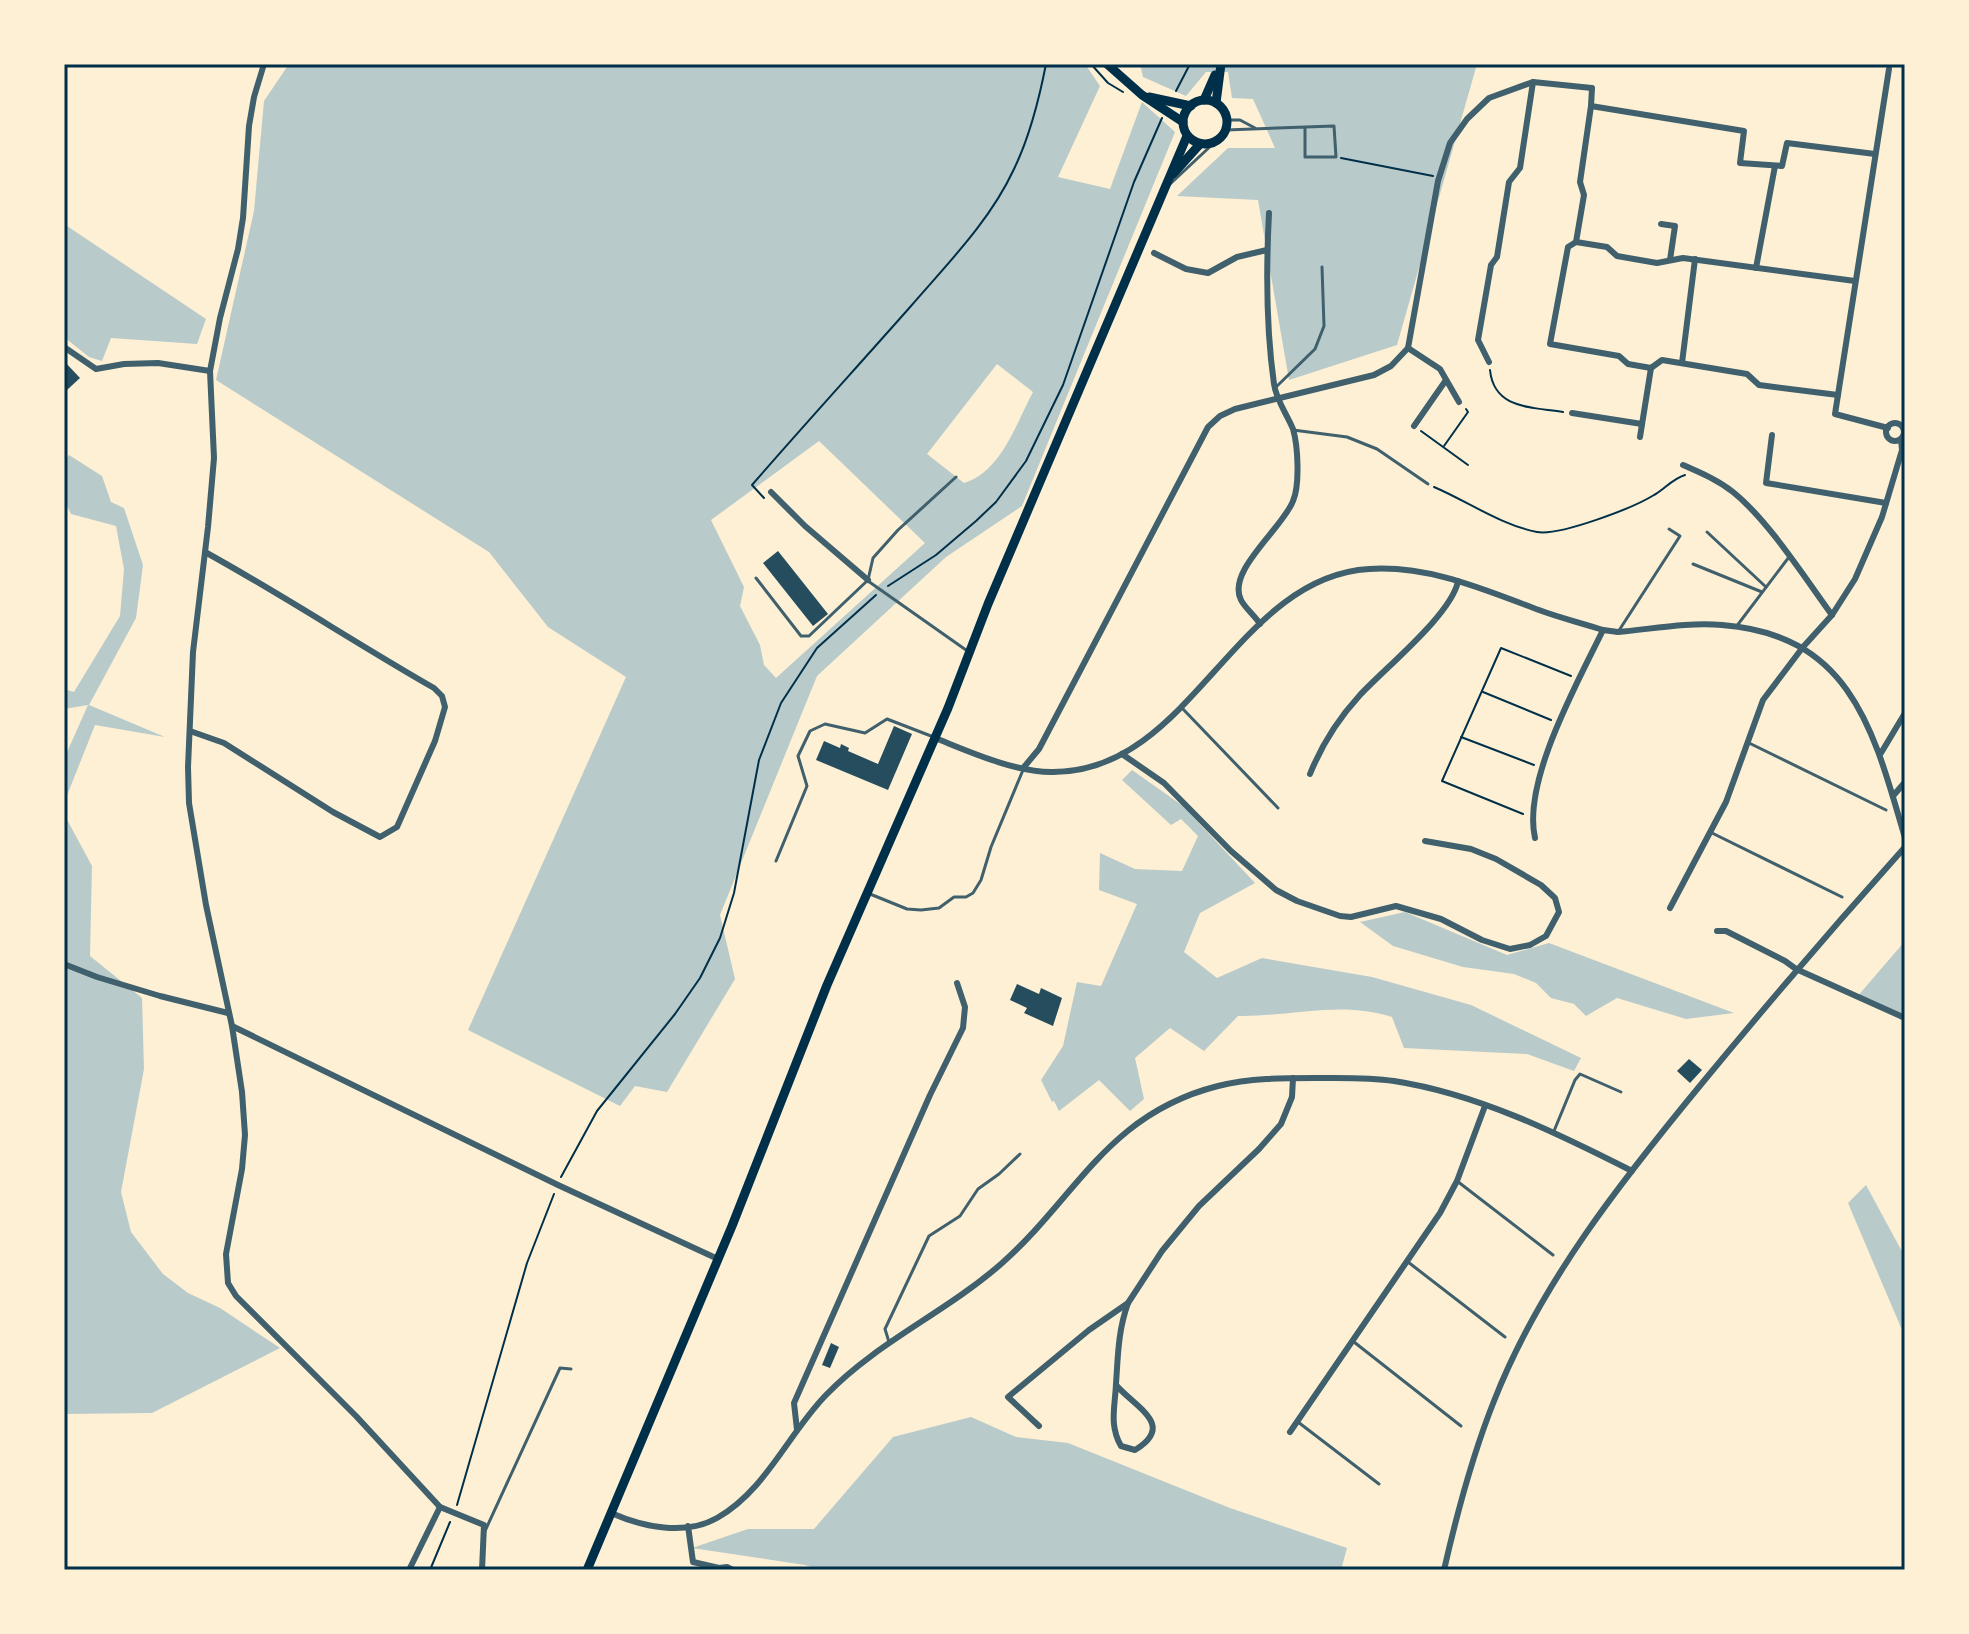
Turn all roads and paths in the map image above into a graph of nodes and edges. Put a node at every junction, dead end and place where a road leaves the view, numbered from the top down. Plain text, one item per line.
1 (264, 64) edge
2 (1046, 64) edge
3 (1091, 64) edge
4 (1107, 64) edge
5 (1190, 64) edge
6 (1220, 64) edge
7 (1889, 69) dead end
8 (1533, 82) junction
9 (1175, 92) dead end
10 (1128, 95) dead end
11 (1204, 100) junction
12 (1156, 102) junction
13 (1216, 103) junction
14 (1187, 105) junction
15 (1591, 106) junction
16 (1181, 120) junction
17 (1226, 125) junction
18 (1159, 126) dead end
19 (1255, 128) junction
20 (1305, 129) junction
21 (1187, 136) junction
22 (1215, 142) junction
23 (1200, 144) junction
24 (1875, 154) junction
25 (1336, 157) junction
26 (1775, 166) junction
27 (1439, 177) junction
28 (1168, 180) junction
29 (1163, 190) junction
30 (1269, 213) dead end
31 (1661, 224) dead end
32 (1576, 242) junction
33 (1267, 250) junction
34 (1154, 253) dead end
35 (1695, 259) junction
36 (1670, 260) junction
37 (1322, 267) dead end
38 (1756, 268) junction
39 (1855, 281) junction
40 (64, 347) edge
41 (1408, 348) junction
42 (1489, 362) joint
43 (1682, 363) junction
44 (1651, 368) junction
45 (210, 371) junction
46 (1446, 380) junction
47 (1275, 388) junction
48 (1838, 395) junction
49 (1279, 399) junction
50 (1459, 402) joint
51 (1572, 413) joint
52 (1642, 424) junction
53 (1414, 426) joint
54 (1904, 427) edge
55 (1888, 428) junction
56 (1293, 430) junction
57 (1772, 435) dead end
58 (1640, 437) dead end
59 (1901, 439) junction
60 (1443, 447) junction
61 (1468, 465) dead end
62 (1683, 465) dead end
63 (1698, 472) junction
64 (956, 477) dead end
65 (1428, 484) joint
66 (752, 485) dead end
67 (771, 492) dead end
68 (1886, 503) junction
69 (1669, 529) dead end
70 (1707, 532) dead end
71 (205, 552) junction
72 (1789, 557) junction
73 (1693, 564) dead end
74 (756, 578) dead end
75 (868, 580) junction
76 (1458, 581) junction
77 (1766, 587) junction
78 (881, 591) junction
79 (1762, 592) junction
80 (1832, 615) junction
81 (1260, 624) junction
82 (1736, 627) junction
83 (1603, 630) junction
84 (1618, 632) junction
85 (1803, 647) junction
86 (969, 652) junction
87 (1580, 679) junction
88 (1482, 691) junction
89 (1182, 708) junction
90 (1905, 713) edge
91 (1559, 723) junction
92 (190, 731) junction
93 (1461, 737) junction
94 (935, 738) junction
95 (1747, 742) junction
96 (1881, 753) junction
97 (1122, 754) junction
98 (1024, 767) junction
99 (1542, 769) junction
100 (1310, 774) dead end
101 (1905, 782) edge
102 (1893, 796) junction
103 (1278, 808) dead end
104 (1886, 810) dead end
105 (1532, 817) junction
106 (1710, 832) junction
107 (1535, 838) dead end
108 (1905, 838) edge
109 (1425, 841) dead end
110 (1905, 847) edge
111 (776, 861) dead end
112 (866, 892) junction
113 (1842, 897) dead end
114 (1670, 908) dead end
115 (1717, 931) dead end
116 (64, 964) edge
117 (1796, 969) junction
118 (957, 983) dead end
119 (228, 1013) junction
120 (1901, 1016) edge
121 (232, 1026) junction
122 (1293, 1078) junction
123 (1621, 1092) dead end
124 (1485, 1106) junction
125 (1554, 1131) junction
126 (1020, 1154) dead end
127 (1632, 1171) junction
128 (1457, 1181) junction
129 (558, 1185) junction
130 (1553, 1255) dead end
131 (718, 1259) junction
132 (1408, 1262) junction
133 (1128, 1303) junction
134 (1505, 1337) dead end
135 (889, 1342) junction
136 (1354, 1342) junction
137 (571, 1369) dead end
138 (1116, 1385) junction
139 (1298, 1422) junction
140 (1039, 1426) dead end
141 (1461, 1426) dead end
142 (797, 1430) junction
143 (1290, 1432) dead end
144 (1379, 1484) dead end
145 (440, 1507) junction
146 (454, 1512) junction
147 (611, 1513) junction
148 (688, 1526) junction
149 (483, 1534) junction
150 (693, 1562) junction
151 (718, 1569) edge
152 (409, 1570) edge
153 (430, 1570) edge
154 (482, 1570) edge
155 (587, 1570) edge
156 (687, 1570) edge
157 (733, 1570) edge
158 (1444, 1570) edge

1 - 45 street
2 - 66 path
3 - 10 path
4 - 12 main road
5 - 9 path
6 - 11 main road
6 - 13 main road
7 - 24 street
8 - 15 street
8 - 27 street
8 - 42 street
11 - 13 main road
11 - 14 main road
12 - 14 main road
12 - 16 main road
13 - 17 main road
14 - 16 main road
15 - 26 street
15 - 32 street
16 - 21 main road
17 - 19 lane
17 - 19 lane
17 - 22 main road
18 - 78 path
19 - 20 lane
20 - 25 lane
20 - 25 lane
21 - 23 main road
21 - 28 main road
22 - 23 main road
22 - 29 lane
23 - 28 main road
24 - 26 street
24 - 39 street
25 - 27 path
26 - 38 street
27 - 41 street
28 - 29 main road
29 - 86 main road
30 - 33 street
31 - 36 street
32 - 36 street
32 - 44 street
33 - 34 street
33 - 47 street
35 - 36 street
35 - 38 street
35 - 43 street
37 - 47 lane
38 - 39 street
39 - 48 street
40 - 45 street
41 - 46 street
41 - 49 street
42 - 51 path
43 - 44 street
43 - 48 street
44 - 52 street
45 - 71 street
46 - 50 street
46 - 53 street
47 - 49 street
48 - 55 street
49 - 56 street
49 - 98 street
50 - 60 path
51 - 52 street
52 - 58 street
53 - 60 path
54 - 55 street
54 - 59 street
55 - 59 street
56 - 65 lane
56 - 81 street
57 - 68 street
59 - 68 street
60 - 61 path
62 - 63 street
63 - 65 path
63 - 72 street
64 - 75 lane
67 - 75 street
68 - 80 street
69 - 84 lane
70 - 77 lane
71 - 92 street
71 - 92 street
72 - 77 lane
72 - 80 street
73 - 79 lane
74 - 75 lane
75 - 78 lane
76 - 81 street
76 - 83 street
76 - 100 street
77 - 79 lane
78 - 86 lane
78 - 129 path
79 - 82 lane
80 - 85 street
81 - 89 street
82 - 84 street
82 - 85 street
83 - 84 street
83 - 87 street
85 - 95 street
85 - 96 street
86 - 94 main road
87 - 88 path
87 - 91 street
88 - 91 path
88 - 93 path
89 - 97 street
89 - 103 lane
90 - 96 street
91 - 99 street
92 - 119 street
93 - 99 path
93 - 105 path
94 - 98 street
94 - 111 lane
94 - 112 main road
95 - 104 lane
95 - 106 street
96 - 102 street
97 - 98 street
97 - 109 street
98 - 112 lane
99 - 105 street
101 - 102 street
102 - 108 street
105 - 107 street
106 - 113 lane
106 - 114 street
110 - 117 street
112 - 131 main road
115 - 117 street
116 - 119 street
117 - 120 street
117 - 127 street
118 - 142 street
119 - 121 street
121 - 129 street
121 - 145 street
122 - 124 street
122 - 133 street
122 - 135 street
123 - 125 lane
124 - 125 street
124 - 128 street
125 - 127 street
126 - 135 lane
127 - 158 street
128 - 130 lane
128 - 132 street
129 - 131 street
129 - 146 path
131 - 147 main road
132 - 134 lane
132 - 136 street
133 - 138 street
133 - 140 street
135 - 142 street
136 - 139 street
136 - 141 lane
137 - 149 lane
138 - 138 street
139 - 143 street
139 - 144 lane
142 - 148 street
145 - 146 street
145 - 152 street
146 - 149 street
146 - 153 path
147 - 148 street
147 - 155 main road
148 - 150 street
149 - 154 street
150 - 151 street
150 - 156 street
151 - 157 street

